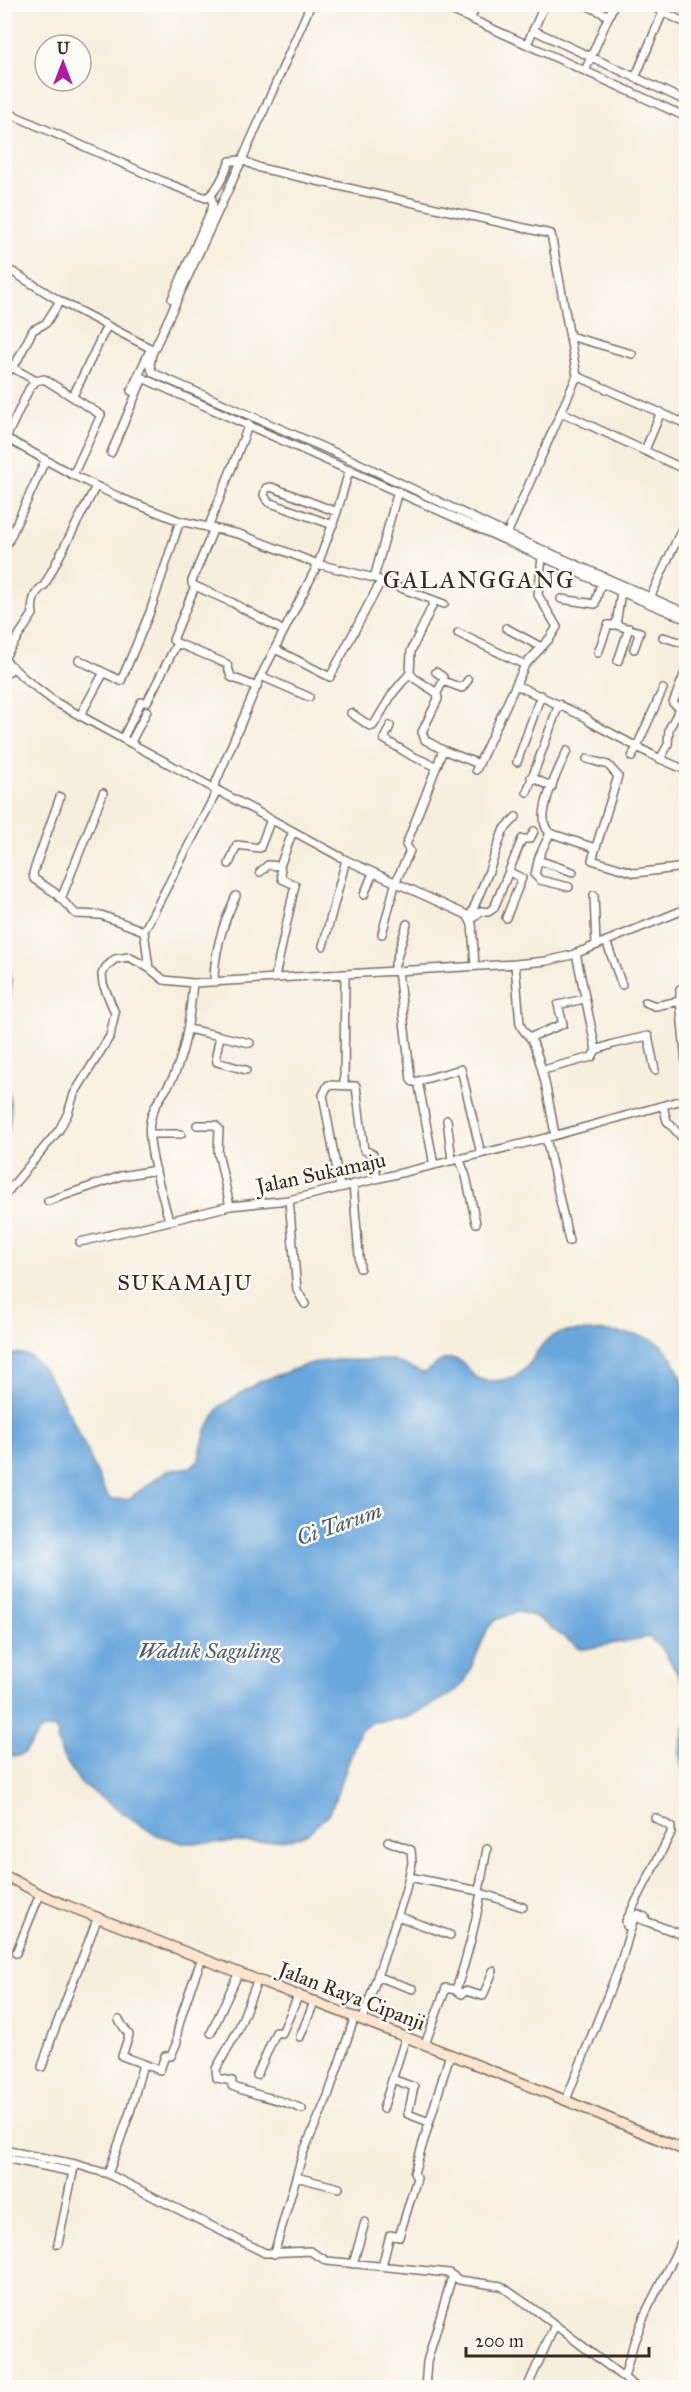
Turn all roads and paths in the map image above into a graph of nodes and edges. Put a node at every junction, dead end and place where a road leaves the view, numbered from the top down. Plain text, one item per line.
1 (311, 4) edge
2 (438, 4) edge
3 (477, 4) edge
4 (545, 4) edge
5 (584, 4) edge
6 (615, 4) edge
7 (648, 4) edge
8 (675, 4) edge
9 (687, 10) edge
10 (663, 12) junction
11 (609, 16) junction
12 (471, 20) junction
13 (687, 23) edge
14 (533, 30) junction
15 (527, 44) junction
16 (591, 56) junction
17 (585, 71) junction
18 (635, 78) junction
19 (687, 101) edge
20 (4, 111) edge
21 (687, 117) edge
22 (242, 160) junction
23 (211, 195) junction
24 (4, 274) edge
25 (60, 300) junction
26 (106, 326) junction
27 (570, 336) junction
28 (150, 348) junction
29 (632, 354) dead end
30 (13, 368) junction
31 (4, 376) edge
32 (577, 376) junction
33 (140, 377) junction
34 (36, 381) junction
35 (131, 391) dead end
36 (73, 396) junction
37 (561, 412) junction
38 (661, 412) junction
39 (249, 424) junction
40 (687, 424) edge
41 (5, 437) edge
42 (645, 450) junction
43 (111, 453) dead end
44 (45, 461) junction
45 (687, 470) edge
46 (349, 471) junction
47 (73, 475) junction
48 (96, 486) junction
49 (398, 491) junction
50 (338, 512) junction
51 (687, 520) edge
52 (180, 521) junction
53 (333, 525) junction
54 (211, 528) junction
55 (507, 534) junction
56 (4, 551) edge
57 (542, 557) junction
58 (318, 564) junction
59 (378, 580) junction
60 (601, 583) junction
61 (195, 586) junction
62 (621, 592) junction
63 (650, 598) junction
64 (561, 599) dead end
65 (434, 602) junction
66 (444, 604) dead end
67 (687, 613) edge
68 (687, 619) edge
69 (616, 625) junction
70 (506, 628) dead end
71 (629, 628) junction
72 (284, 631) junction
73 (458, 633) dead end
74 (663, 637) dead end
75 (177, 643) junction
76 (687, 644) edge
77 (541, 647) junction
78 (634, 649) dead end
79 (275, 650) junction
80 (598, 653) dead end
81 (4, 659) edge
82 (79, 660) dead end
83 (618, 661) dead end
84 (525, 665) junction
85 (13, 668) junction
86 (687, 670) edge
87 (436, 672) dead end
88 (410, 673) junction
89 (103, 674) junction
90 (4, 675) edge
91 (261, 676) junction
92 (468, 680) dead end
93 (444, 681) junction
94 (516, 685) junction
95 (257, 687) junction
96 (663, 690) dead end
97 (437, 693) junction
98 (541, 695) junction
99 (309, 697) dead end
100 (559, 704) junction
101 (147, 711) dead end
102 (351, 713) dead end
103 (80, 716) junction
104 (390, 726) dead end
105 (123, 738) junction
106 (131, 742) junction
107 (637, 747) junction
108 (443, 750) junction
109 (567, 751) dead end
110 (632, 757) dead end
111 (587, 759) dead end
112 (660, 759) junction
113 (517, 762) dead end
114 (435, 766) junction
115 (687, 770) edge
116 (531, 777) junction
117 (552, 787) junction
118 (215, 790) junction
119 (527, 792) dead end
120 (103, 793) dead end
121 (60, 797) dead end
122 (516, 817) dead end
123 (271, 819) junction
124 (292, 831) junction
125 (534, 831) dead end
126 (550, 833) junction
127 (595, 848) junction
128 (346, 860) junction
129 (538, 860) junction
130 (229, 864) dead end
131 (280, 866) junction
132 (687, 867) edge
133 (260, 872) dead end
134 (509, 872) junction
135 (573, 872) dead end
136 (373, 873) junction
137 (396, 881) junction
138 (569, 887) dead end
139 (594, 895) dead end
140 (236, 896) dead end
141 (364, 896) dead end
142 (61, 899) junction
143 (687, 909) edge
144 (506, 918) dead end
145 (471, 919) junction
146 (407, 924) dead end
147 (144, 931) junction
148 (382, 934) dead end
149 (606, 941) junction
150 (596, 945) junction
151 (323, 946) dead end
152 (576, 953) junction
153 (515, 964) junction
154 (475, 966) junction
155 (149, 968) junction
156 (396, 971) junction
157 (345, 974) junction
158 (275, 977) junction
159 (214, 982) junction
160 (193, 983) junction
161 (622, 985) dead end
162 (680, 989) dead end
163 (584, 999) junction
164 (680, 1001) junction
165 (645, 1002) dead end
166 (188, 1029) junction
167 (220, 1036) junction
168 (531, 1037) junction
169 (250, 1042) dead end
170 (596, 1050) junction
171 (687, 1064) edge
172 (246, 1070) dead end
173 (543, 1070) junction
174 (655, 1070) dead end
175 (418, 1081) junction
176 (344, 1085) junction
177 (687, 1099) edge
178 (663, 1106) junction
179 (447, 1120) dead end
180 (197, 1125) dead end
181 (150, 1134) junction
182 (181, 1134) dead end
183 (555, 1134) junction
184 (546, 1137) junction
185 (687, 1142) edge
186 (481, 1154) junction
187 (455, 1159) junction
188 (434, 1164) junction
189 (156, 1170) junction
190 (377, 1178) junction
191 (353, 1184) junction
192 (339, 1187) junction
193 (4, 1196) edge
194 (289, 1200) junction
195 (48, 1201) dead end
196 (230, 1206) junction
197 (169, 1221) junction
198 (476, 1222) dead end
199 (568, 1241) dead end
200 (80, 1242) dead end
201 (360, 1268) dead end
202 (305, 1304) dead end
203 (656, 1818) dead end
204 (388, 1841) dead end
205 (488, 1849) dead end
206 (4, 1875) edge
207 (410, 1877) junction
208 (480, 1892) junction
209 (40, 1894) junction
210 (523, 1907) dead end
211 (396, 1916) junction
212 (98, 1917) junction
213 (634, 1917) junction
214 (645, 1917) dead end
215 (631, 1929) junction
216 (450, 1935) dead end
217 (687, 1936) edge
218 (16, 1953) dead end
219 (202, 1958) junction
220 (493, 1971) dead end
221 (239, 1972) junction
222 (378, 1977) junction
223 (258, 1979) junction
224 (413, 1989) dead end
225 (456, 1990) junction
226 (299, 1994) junction
227 (315, 2001) junction
228 (359, 2018) junction
229 (119, 2020) dead end
230 (211, 2032) dead end
231 (406, 2036) junction
232 (300, 2037) dead end
233 (425, 2044) junction
234 (450, 2054) junction
235 (143, 2064) junction
236 (42, 2067) dead end
237 (257, 2075) dead end
238 (392, 2079) junction
239 (566, 2100) junction
240 (302, 2109) dead end
241 (383, 2109) dead end
242 (429, 2122) junction
243 (4, 2150) edge
244 (687, 2151) edge
245 (4, 2158) edge
246 (75, 2164) junction
247 (73, 2172) junction
248 (108, 2174) junction
249 (296, 2177) junction
250 (339, 2188) dead end
251 (365, 2222) dead end
252 (687, 2233) edge
253 (58, 2244) dead end
254 (273, 2254) junction
255 (352, 2264) junction
256 (382, 2266) junction
257 (452, 2280) junction
258 (555, 2325) junction
259 (624, 2377) junction
260 (425, 2388) edge
261 (526, 2388) edge
262 (638, 2388) edge

1 - 22 street
2 - 12 street
3 - 12 street
4 - 14 street
5 - 11 street
6 - 11 street
7 - 10 street
8 - 9 street
10 - 13 street
10 - 18 street
11 - 16 street
12 - 15 street
14 - 15 street
14 - 16 street
15 - 17 street
16 - 17 street
16 - 18 street
17 - 21 street
18 - 19 street
20 - 23 street
22 - 23 street
22 - 27 street
22 - 55 street
23 - 28 street
24 - 25 street
25 - 26 street
25 - 30 street
26 - 28 street
26 - 36 street
27 - 29 street
27 - 32 street
28 - 33 street
30 - 31 street
30 - 34 street
32 - 37 street
32 - 38 street
33 - 35 street
33 - 39 street
33 - 43 street
34 - 36 street
34 - 41 street
36 - 47 street
37 - 42 street
37 - 55 street
38 - 40 street
38 - 42 street
39 - 46 street
39 - 54 street
41 - 44 street
42 - 45 street
44 - 47 street
44 - 56 street
46 - 49 street
46 - 50 street
47 - 48 street
48 - 52 street
48 - 81 street
49 - 57 street
49 - 59 street
50 - 53 street
50 - 53 street
51 - 63 street
52 - 54 street
52 - 89 street
53 - 58 street
54 - 58 street
54 - 61 street
55 - 63 street
57 - 60 street
57 - 77 street
58 - 59 street
58 - 72 street
59 - 65 street
59 - 79 street
60 - 62 street
60 - 64 street
61 - 72 street
61 - 75 street
62 - 68 street
62 - 69 street
63 - 67 street
65 - 66 street
65 - 88 street
69 - 71 street
69 - 80 street
70 - 77 street
71 - 78 street
71 - 83 street
72 - 79 street
73 - 84 street
74 - 76 street
75 - 95 street
75 - 105 street
77 - 84 street
79 - 91 street
81 - 85 street
82 - 89 street
84 - 94 street
85 - 90 street
85 - 103 street
86 - 112 street
87 - 93 street
88 - 97 street
88 - 102 street
89 - 103 street
91 - 95 street
91 - 99 street
92 - 93 street
93 - 97 street
94 - 98 street
94 - 108 street
95 - 118 street
96 - 107 street
97 - 108 street
98 - 100 street
98 - 113 street
100 - 107 street
100 - 116 street
101 - 106 street
103 - 105 street
104 - 114 street
105 - 106 street
106 - 118 street
107 - 110 street
107 - 112 street
108 - 114 street
109 - 117 street
111 - 127 street
112 - 115 street
114 - 137 street
116 - 117 street
116 - 119 street
117 - 126 street
118 - 123 street
118 - 147 street
120 - 142 street
121 - 142 street
122 - 145 street
123 - 124 street
123 - 130 street
124 - 128 street
124 - 131 street
125 - 134 street
126 - 127 street
126 - 129 street
127 - 132 street
128 - 136 street
128 - 151 street
129 - 135 street
129 - 138 street
131 - 133 street
131 - 158 street
134 - 144 street
134 - 145 street
136 - 137 street
136 - 141 street
137 - 145 street
137 - 148 street
139 - 150 street
140 - 159 street
142 - 147 street
143 - 149 street
145 - 154 street
146 - 156 street
147 - 155 street
149 - 150 street
149 - 161 street
150 - 152 street
152 - 153 street
152 - 163 street
153 - 154 street
153 - 168 street
154 - 156 street
155 - 160 street
155 - 193 street
156 - 157 street
156 - 175 street
157 - 158 street
157 - 176 street
158 - 159 street
159 - 160 street
160 - 166 street
162 - 164 street
163 - 168 street
163 - 170 street
164 - 165 street
164 - 171 street
166 - 167 street
166 - 181 street
167 - 169 street
167 - 172 street
168 - 173 street
170 - 173 street
170 - 174 street
173 - 183 street
175 - 186 street
175 - 188 street
176 - 190 street
176 - 192 street
177 - 178 street, Jalan Sukamaju
178 - 183 street, Jalan Sukamaju
178 - 185 street
179 - 187 street
180 - 196 street
181 - 182 street
181 - 189 street
183 - 184 street, Jalan Sukamaju
184 - 186 street, Jalan Sukamaju
184 - 199 street
186 - 187 street, Jalan Sukamaju
187 - 188 street, Jalan Sukamaju
187 - 198 street
188 - 190 street, Jalan Sukamaju
189 - 195 street
189 - 197 street
190 - 191 street, Jalan Sukamaju
191 - 192 street, Jalan Sukamaju
191 - 201 street
192 - 194 street, Jalan Sukamaju
194 - 196 street, Jalan Sukamaju
194 - 202 street
196 - 197 street, Jalan Sukamaju
197 - 200 street, Jalan Sukamaju
203 - 215 street
204 - 207 street
205 - 208 street
206 - 209 main road, Jalan Raya Cipanji
207 - 208 street
207 - 211 street
208 - 210 street
208 - 225 street
209 - 212 main road, Jalan Raya Cipanji
209 - 218 street
211 - 216 street
211 - 222 street
212 - 219 main road, Jalan Raya Cipanji
212 - 236 street
213 - 214 street
213 - 215 street
213 - 217 street
215 - 239 street
219 - 221 main road, Jalan Raya Cipanji
219 - 235 street
220 - 225 street
221 - 223 main road, Jalan Raya Cipanji
221 - 230 street
222 - 224 street
222 - 228 street
223 - 226 main road, Jalan Raya Cipanji
223 - 240 street
225 - 233 street
226 - 227 main road, Jalan Raya Cipanji
226 - 237 street
227 - 228 main road, Jalan Raya Cipanji
227 - 232 street
228 - 231 main road, Jalan Raya Cipanji
228 - 249 street
229 - 235 street
231 - 233 main road, Jalan Raya Cipanji
231 - 238 street
233 - 234 main road, Jalan Raya Cipanji
234 - 239 main road, Jalan Raya Cipanji
234 - 242 street
235 - 248 street
238 - 241 street
238 - 242 street
239 - 244 main road, Jalan Raya Cipanji
242 - 256 street
243 - 246 street
245 - 247 street
246 - 247 street
246 - 248 street
247 - 253 street
248 - 254 street
249 - 250 street
249 - 254 street
251 - 255 street
252 - 259 street
254 - 255 street
255 - 256 street
256 - 257 street
257 - 258 street
257 - 260 street
258 - 259 street
258 - 261 street
259 - 262 street

